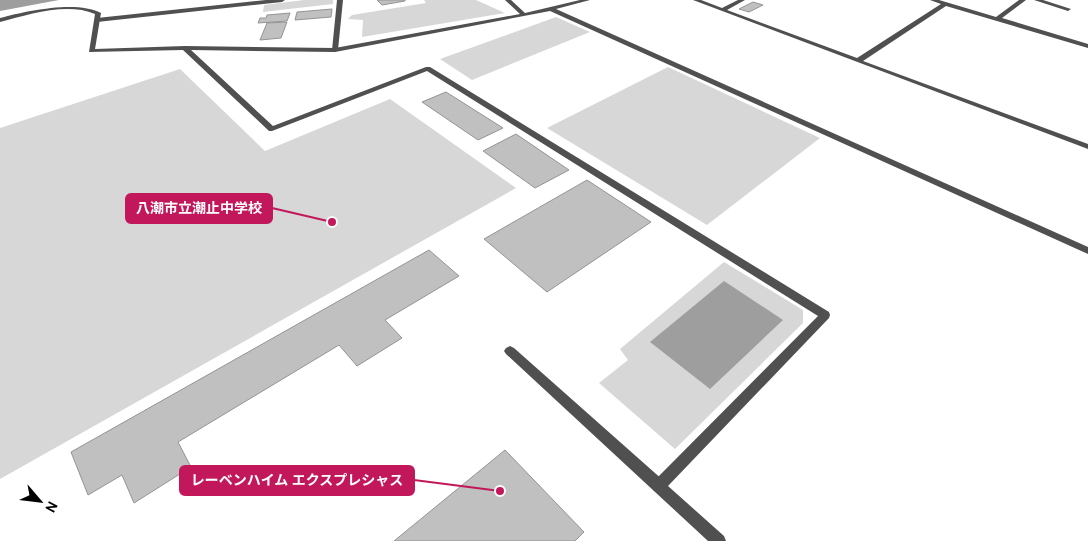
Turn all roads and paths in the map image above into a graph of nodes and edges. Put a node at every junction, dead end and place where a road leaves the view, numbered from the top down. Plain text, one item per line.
1 (282, 0) edge
2 (340, 0) edge
3 (508, 0) edge
4 (588, 0) edge
5 (696, 0) edge
6 (742, 0) edge
7 (933, 0) edge
8 (1023, 0) edge
9 (1037, 0) edge
10 (945, 4) junction
11 (551, 9) junction
12 (1068, 9) dead end
13 (722, 10) junction
14 (524, 15) junction
15 (997, 19) junction
16 (0, 20) edge
17 (97, 20) junction
18 (1088, 46) edge
19 (185, 48) junction
20 (335, 50) junction
21 (858, 61) junction
22 (1088, 147) edge
23 (1088, 251) edge
24 (510, 352) dead end
25 (659, 486) junction
26 (719, 541) edge

1 - 17 street
2 - 20 street
3 - 14 street
4 - 11 street
5 - 13 street
6 - 13 street
7 - 10 street
8 - 15 street
9 - 12 street
10 - 15 street
10 - 21 street
11 - 14 street
11 - 23 street
13 - 21 street
14 - 20 street
15 - 18 street
16 - 17 street
17 - 19 street
19 - 20 street
19 - 25 street
21 - 22 street
24 - 25 street
25 - 26 street

